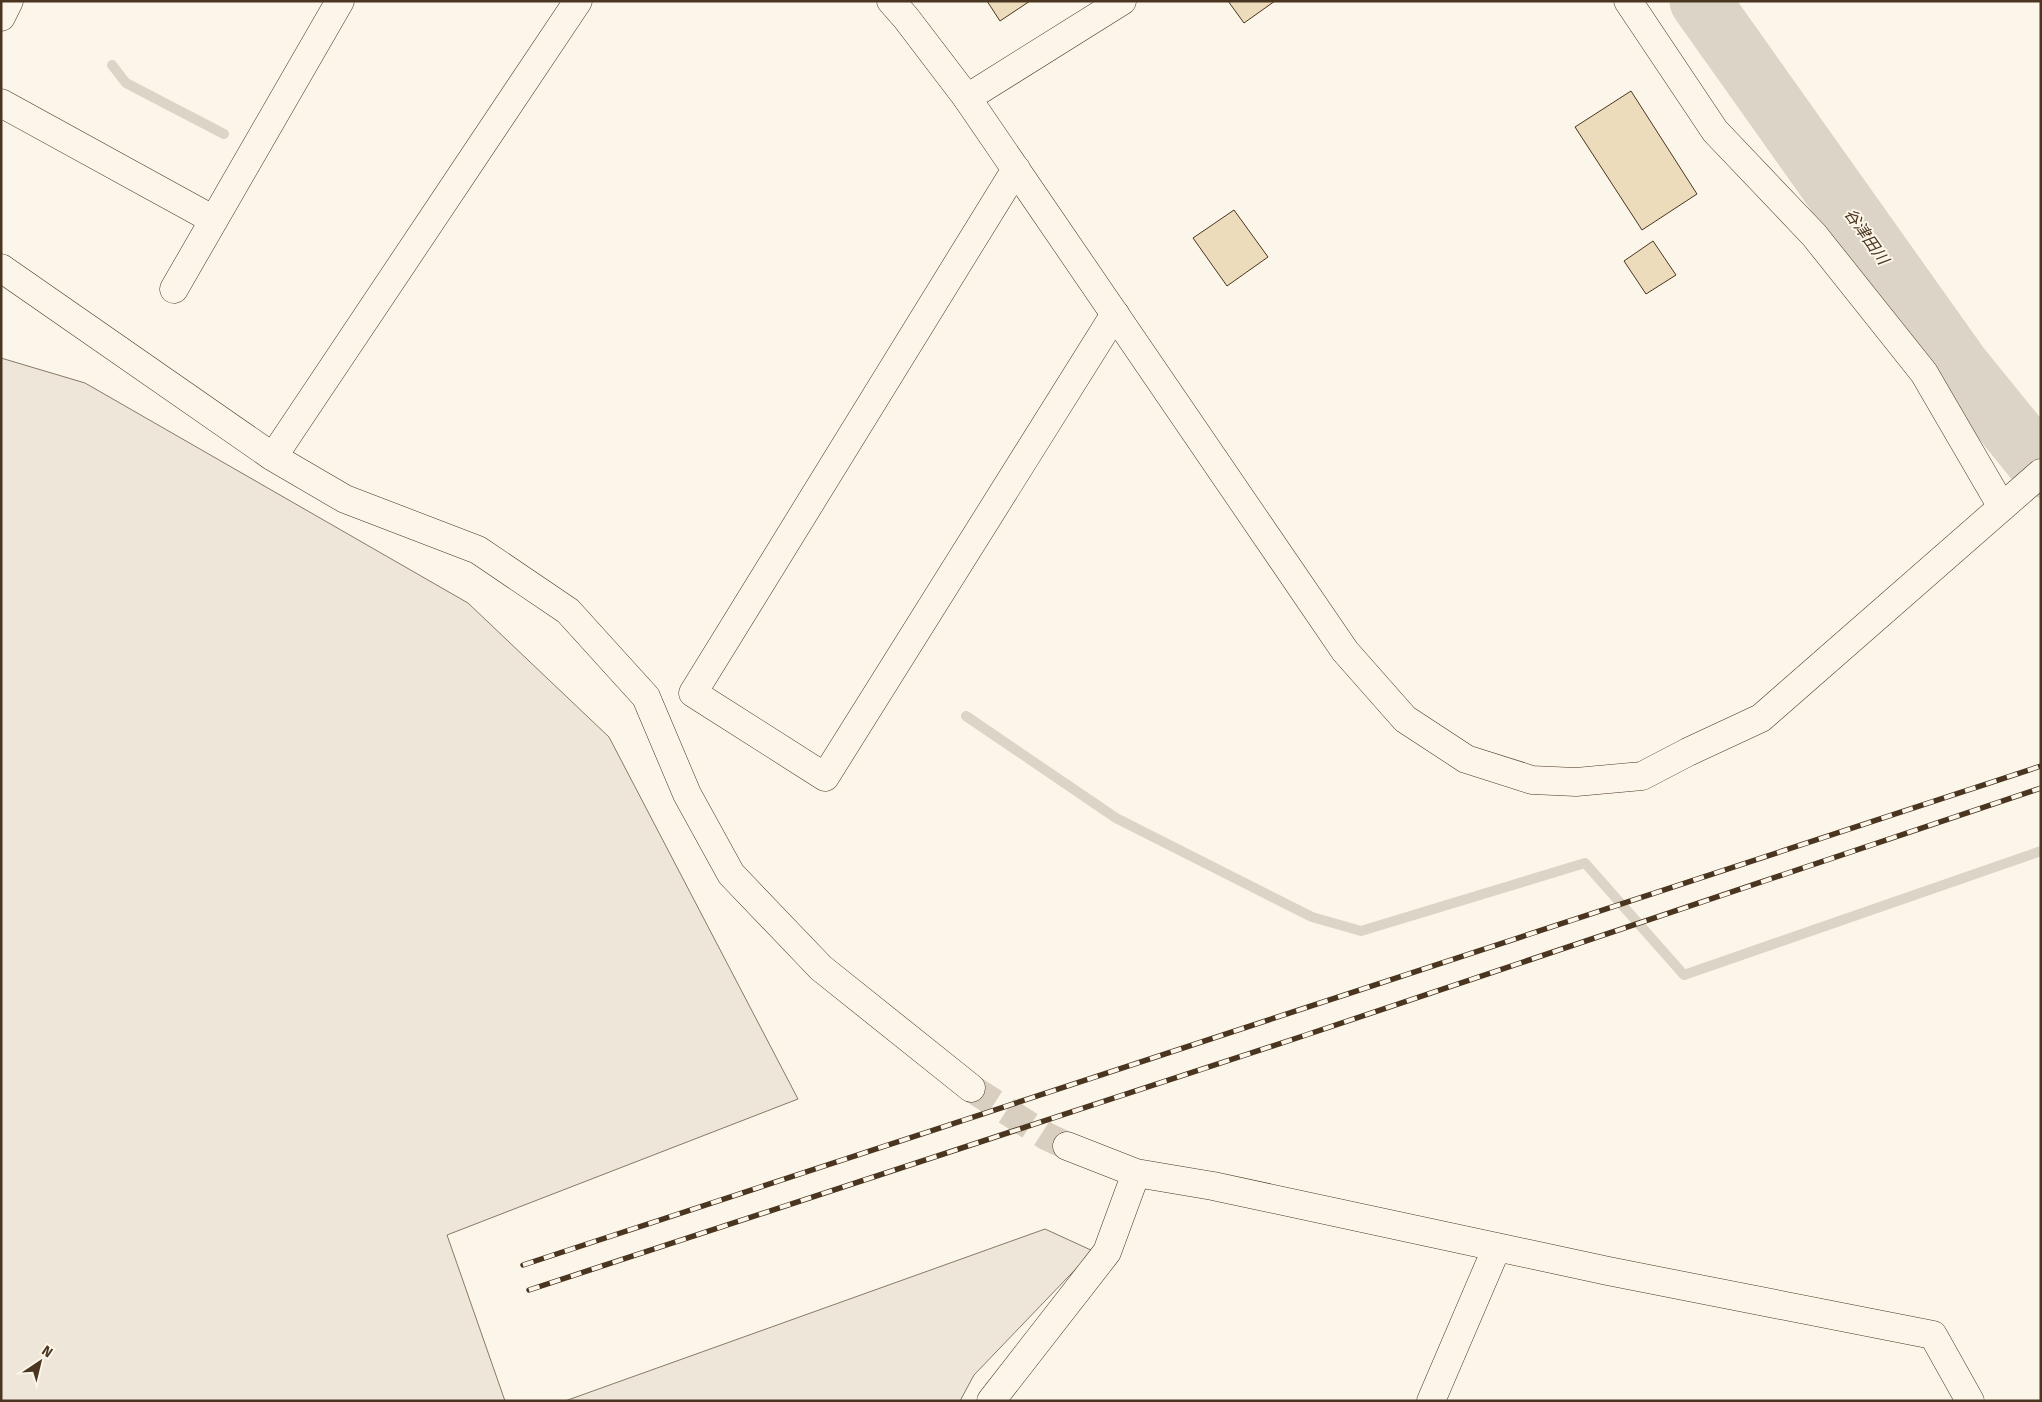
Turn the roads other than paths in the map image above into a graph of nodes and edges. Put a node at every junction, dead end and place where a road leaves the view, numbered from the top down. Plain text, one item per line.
1 (9, 1) edge
2 (340, 1) edge
3 (578, 1) edge
4 (891, 1) edge
5 (1122, 1) edge
6 (1628, 1) edge
7 (1, 17) edge
8 (967, 98) junction
9 (1, 103) edge
10 (1016, 169) junction
11 (214, 220) junction
12 (1, 268) edge
13 (174, 289) dead end
14 (1115, 314) junction
15 (273, 457) junction
16 (2022, 490) edge
17 (971, 1088) tunnel mouth
18 (1067, 1146) tunnel mouth
19 (1136, 1173) junction
20 (1497, 1248) junction
21 (991, 1401) edge
22 (1431, 1401) edge
23 (1970, 1401) edge

1 - 7 street
2 - 11 street
3 - 15 street
4 - 8 street
5 - 8 street
6 - 16 street
8 - 10 street
9 - 11 street
10 - 14 street
10 - 14 street
11 - 13 street
12 - 15 street
14 - 16 street
15 - 17 street
18 - 19 street
19 - 20 street
19 - 21 street
20 - 22 street
20 - 23 street

